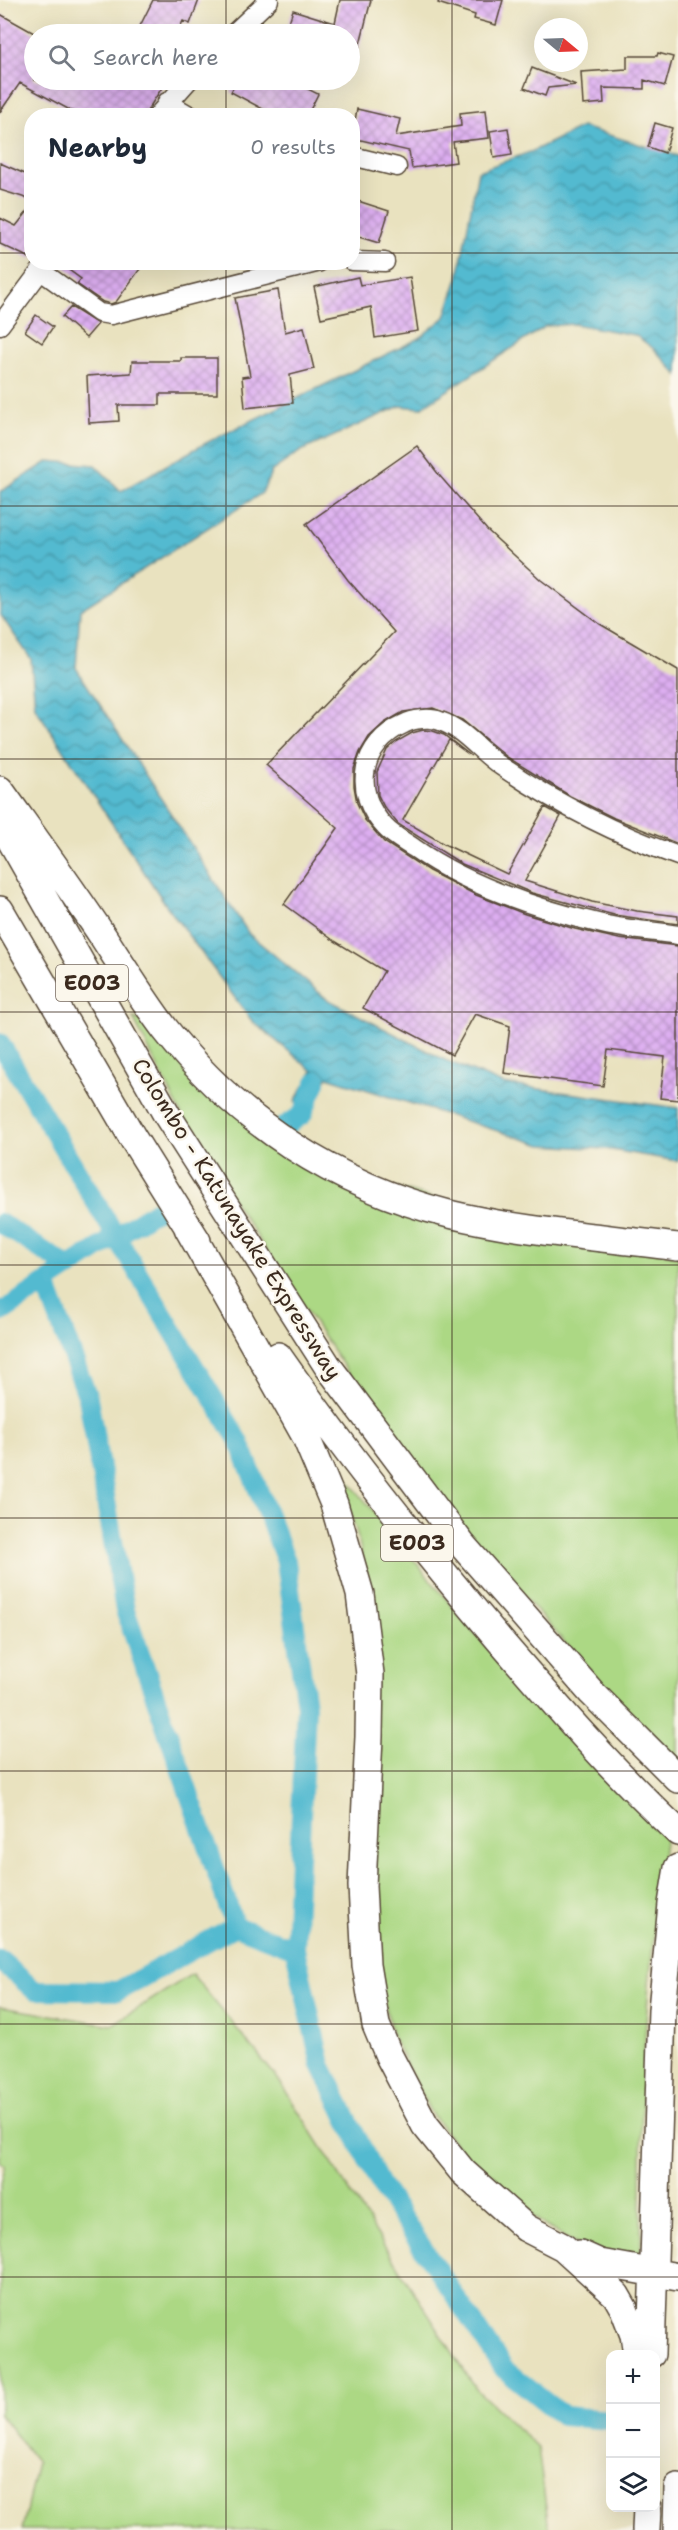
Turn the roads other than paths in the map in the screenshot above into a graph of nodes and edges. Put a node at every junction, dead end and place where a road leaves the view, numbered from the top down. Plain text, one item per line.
1 (269, 0) edge
2 (244, 24) edge
3 (180, 90) edge
4 (163, 108) edge
5 (360, 158) edge
6 (397, 167) dead end
7 (360, 261) edge
8 (385, 262) dead end
9 (42, 270) edge
10 (48, 270) edge
11 (289, 270) edge
12 (0, 325) edge
13 (0, 790) edge
14 (0, 821) edge
15 (678, 856) edge
16 (0, 910) edge
17 (678, 935) edge
18 (188, 1228) junction
19 (678, 1247) edge
20 (678, 1779) edge
21 (678, 1833) edge
22 (678, 1868) edge
23 (563, 2247) junction
24 (666, 2276) edge
25 (636, 2350) edge
26 (652, 2350) edge
27 (678, 2488) edge
28 (647, 2512) edge
29 (646, 2530) edge
30 (677, 2530) edge

1 - 2 street
3 - 4 street
5 - 6 street
7 - 8 street
9 - 12 street
10 - 11 street
13 - 19 highway
14 - 20 highway, Colombo - Katunayake Expressway / E003
15 - 17 street
16 - 18 highway, Colombo - Katunayake Expressway / E003
18 - 21 highway, Colombo - Katunayake Expressway / E003
18 - 23 highway
22 - 24 highway
23 - 24 highway
23 - 25 highway
24 - 26 highway
27 - 30 highway
28 - 29 highway

